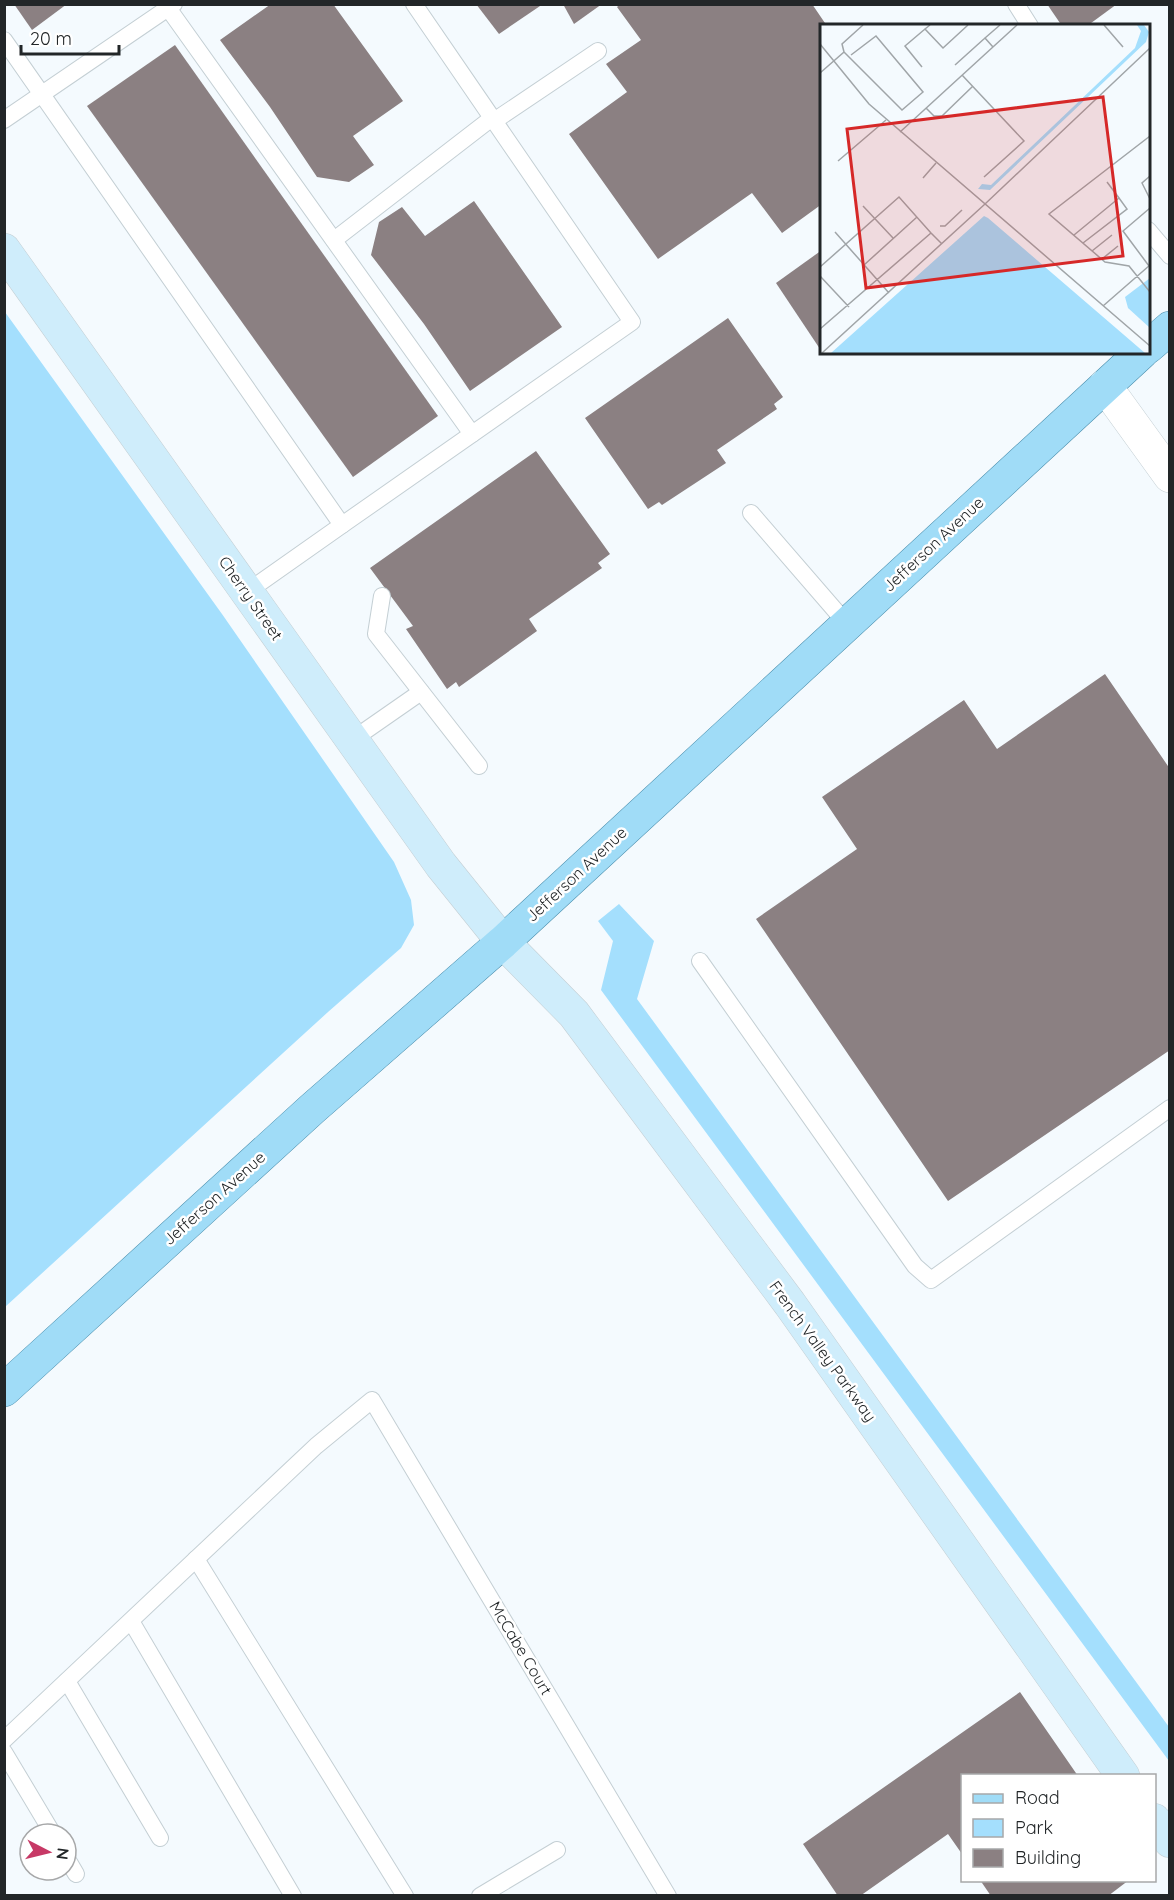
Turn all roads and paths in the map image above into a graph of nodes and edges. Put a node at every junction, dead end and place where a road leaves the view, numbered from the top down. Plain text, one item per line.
1 (414, 4) edge
2 (1016, 4) edge
3 (171, 6) edge
4 (1029, 24) edge
5 (4, 40) edge
6 (597, 51) dead end
7 (43, 95) junction
8 (492, 118) junction
9 (4, 120) edge
10 (1150, 232) edge
11 (334, 240) junction
12 (4, 250) edge
13 (1170, 256) edge
14 (1170, 328) edge
15 (1150, 346) edge
16 (1140, 354) edge
17 (1105, 386) junction
18 (472, 434) junction
19 (1170, 476) edge
20 (751, 513) dead end
21 (342, 525) junction
22 (247, 592) junction
23 (382, 596) dead end
24 (847, 624) junction
25 (421, 692) junction
26 (352, 740) junction
27 (479, 766) dead end
28 (503, 942) junction
29 (700, 961) dead end
30 (1170, 1108) edge
31 (4, 1390) edge
32 (196, 1559) junction
33 (130, 1621) junction
34 (67, 1681) junction
35 (4, 1740) edge
36 (4, 1752) edge
37 (1122, 1774) edge
38 (1156, 1821) edge
39 (46, 1822) edge
40 (160, 1838) dead end
41 (1170, 1841) edge
42 (557, 1851) dead end
43 (293, 1896) edge
44 (405, 1896) edge
45 (480, 1896) edge
46 (668, 1896) edge

1 - 8 lane
2 - 4 lane
3 - 7 lane
3 - 11 lane
5 - 7 lane
6 - 8 lane
7 - 9 lane
7 - 21 lane
8 - 11 lane
8 - 18 lane
10 - 13 lane
11 - 18 lane
12 - 22 main road, Cherry Street
14 - 15 main road
16 - 17 main road, Jefferson Avenue
17 - 19 street
17 - 24 main road, Jefferson Avenue
18 - 21 lane
20 - 24 lane
21 - 22 lane
22 - 26 main road, Cherry Street
23 - 25 lane
24 - 28 main road, Jefferson Avenue
25 - 26 lane
25 - 27 lane
26 - 28 main road, Cherry Street
28 - 31 main road, Jefferson Avenue
28 - 37 main road, French Valley Parkway
29 - 30 lane
32 - 33 lane
32 - 44 lane
32 - 46 lane, McCabe Court
33 - 34 lane
33 - 43 lane
34 - 35 lane
34 - 40 lane
36 - 39 lane
38 - 41 main road
42 - 45 lane

